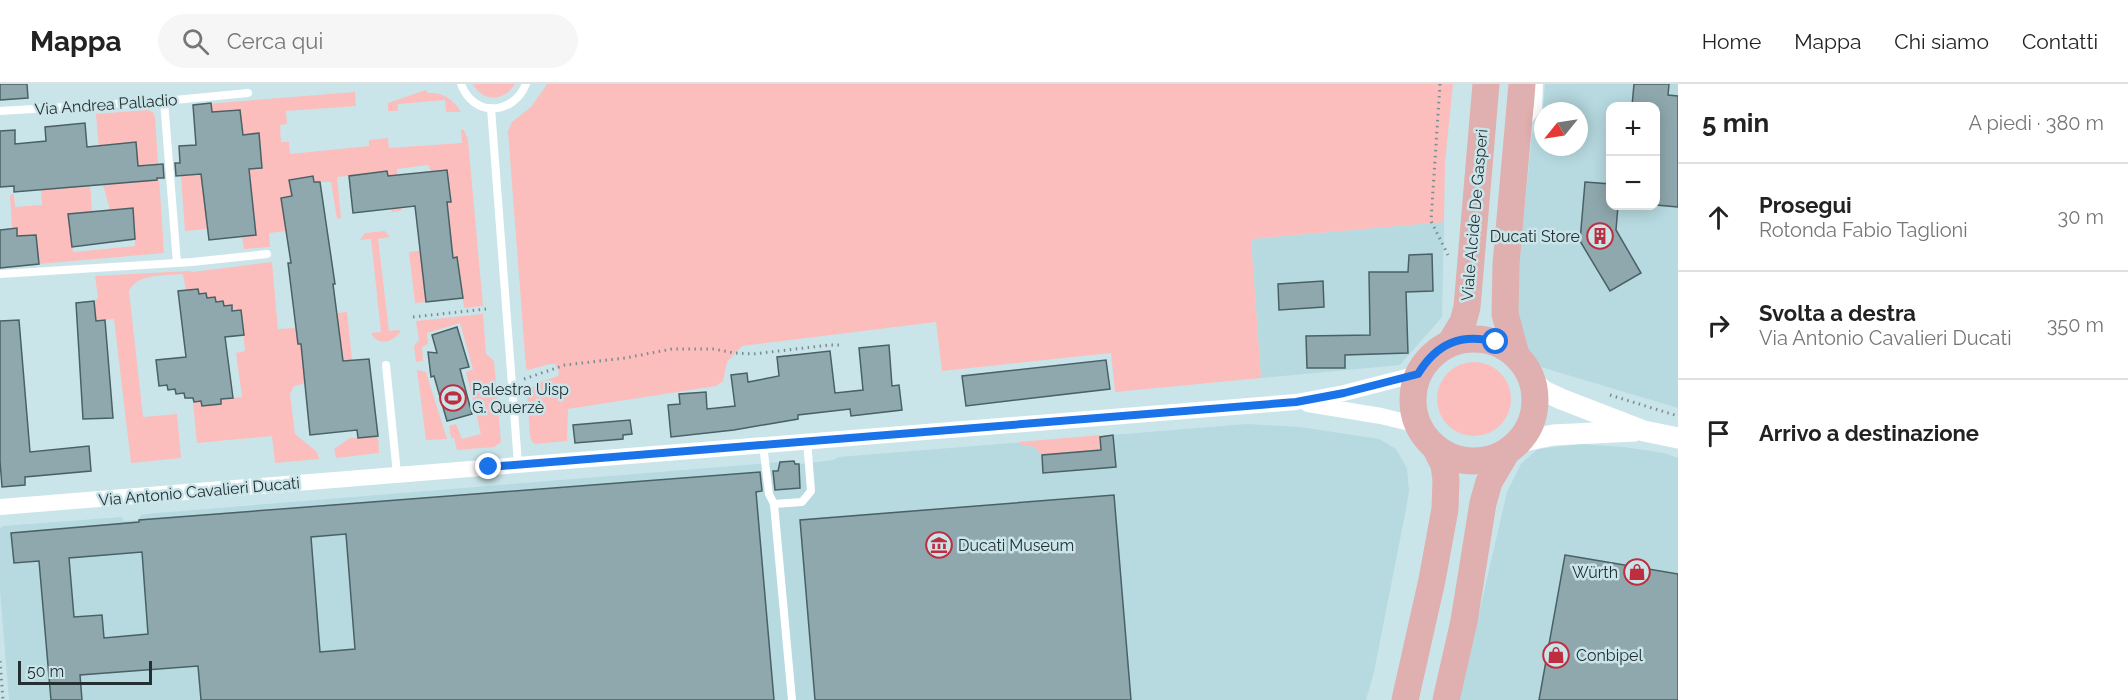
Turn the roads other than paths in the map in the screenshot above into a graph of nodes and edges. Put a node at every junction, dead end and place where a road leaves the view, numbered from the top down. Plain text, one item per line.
1 (461, 84) edge
2 (526, 84) edge
3 (1486, 84) edge
4 (1522, 84) edge
5 (1539, 84) edge
6 (248, 93) dead end
7 (164, 101) junction
8 (491, 108) junction
9 (0, 111) edge
10 (1517, 134) junction
11 (267, 254) dead end
12 (177, 263) junction
13 (0, 274) edge
14 (1450, 342) junction
15 (1516, 355) junction
16 (386, 365) dead end
17 (1418, 374) junction
18 (1534, 382) junction
19 (1296, 402) junction
20 (1418, 425) junction
21 (1644, 431) junction
22 (1678, 438) edge
23 (807, 440) junction
24 (763, 444) junction
25 (1512, 447) junction
26 (1437, 449) junction
27 (518, 465) junction
28 (398, 474) junction
29 (774, 504) junction
30 (0, 507) edge
31 (792, 700) edge
32 (1405, 700) edge
33 (1446, 700) edge

1 - 8 lane
2 - 8 lane
3 - 14 main road, Viale Alcide De Gasperi
4 - 10 main road
5 - 10 lane
6 - 7 lane, Via Andrea Palladio
7 - 9 lane, Via Andrea Palladio
7 - 12 lane
8 - 27 lane
10 - 15 main road
11 - 12 lane
12 - 13 lane
14 - 15 main road
14 - 17 main road
15 - 18 main road
16 - 28 lane
17 - 19 street, Via Antonio Cavalieri Ducati
17 - 20 main road
18 - 21 street
18 - 25 main road
19 - 20 street, Via Antonio Cavalieri Ducati
19 - 23 street, Via Antonio Cavalieri Ducati
20 - 26 main road
21 - 22 street
21 - 25 street
23 - 24 street, Via Antonio Cavalieri Ducati
23 - 29 lane
24 - 27 street, Via Antonio Cavalieri Ducati
24 - 29 lane
25 - 26 main road
25 - 33 main road
26 - 32 main road
27 - 28 street, Via Antonio Cavalieri Ducati
28 - 30 street, Via Antonio Cavalieri Ducati
29 - 31 lane

